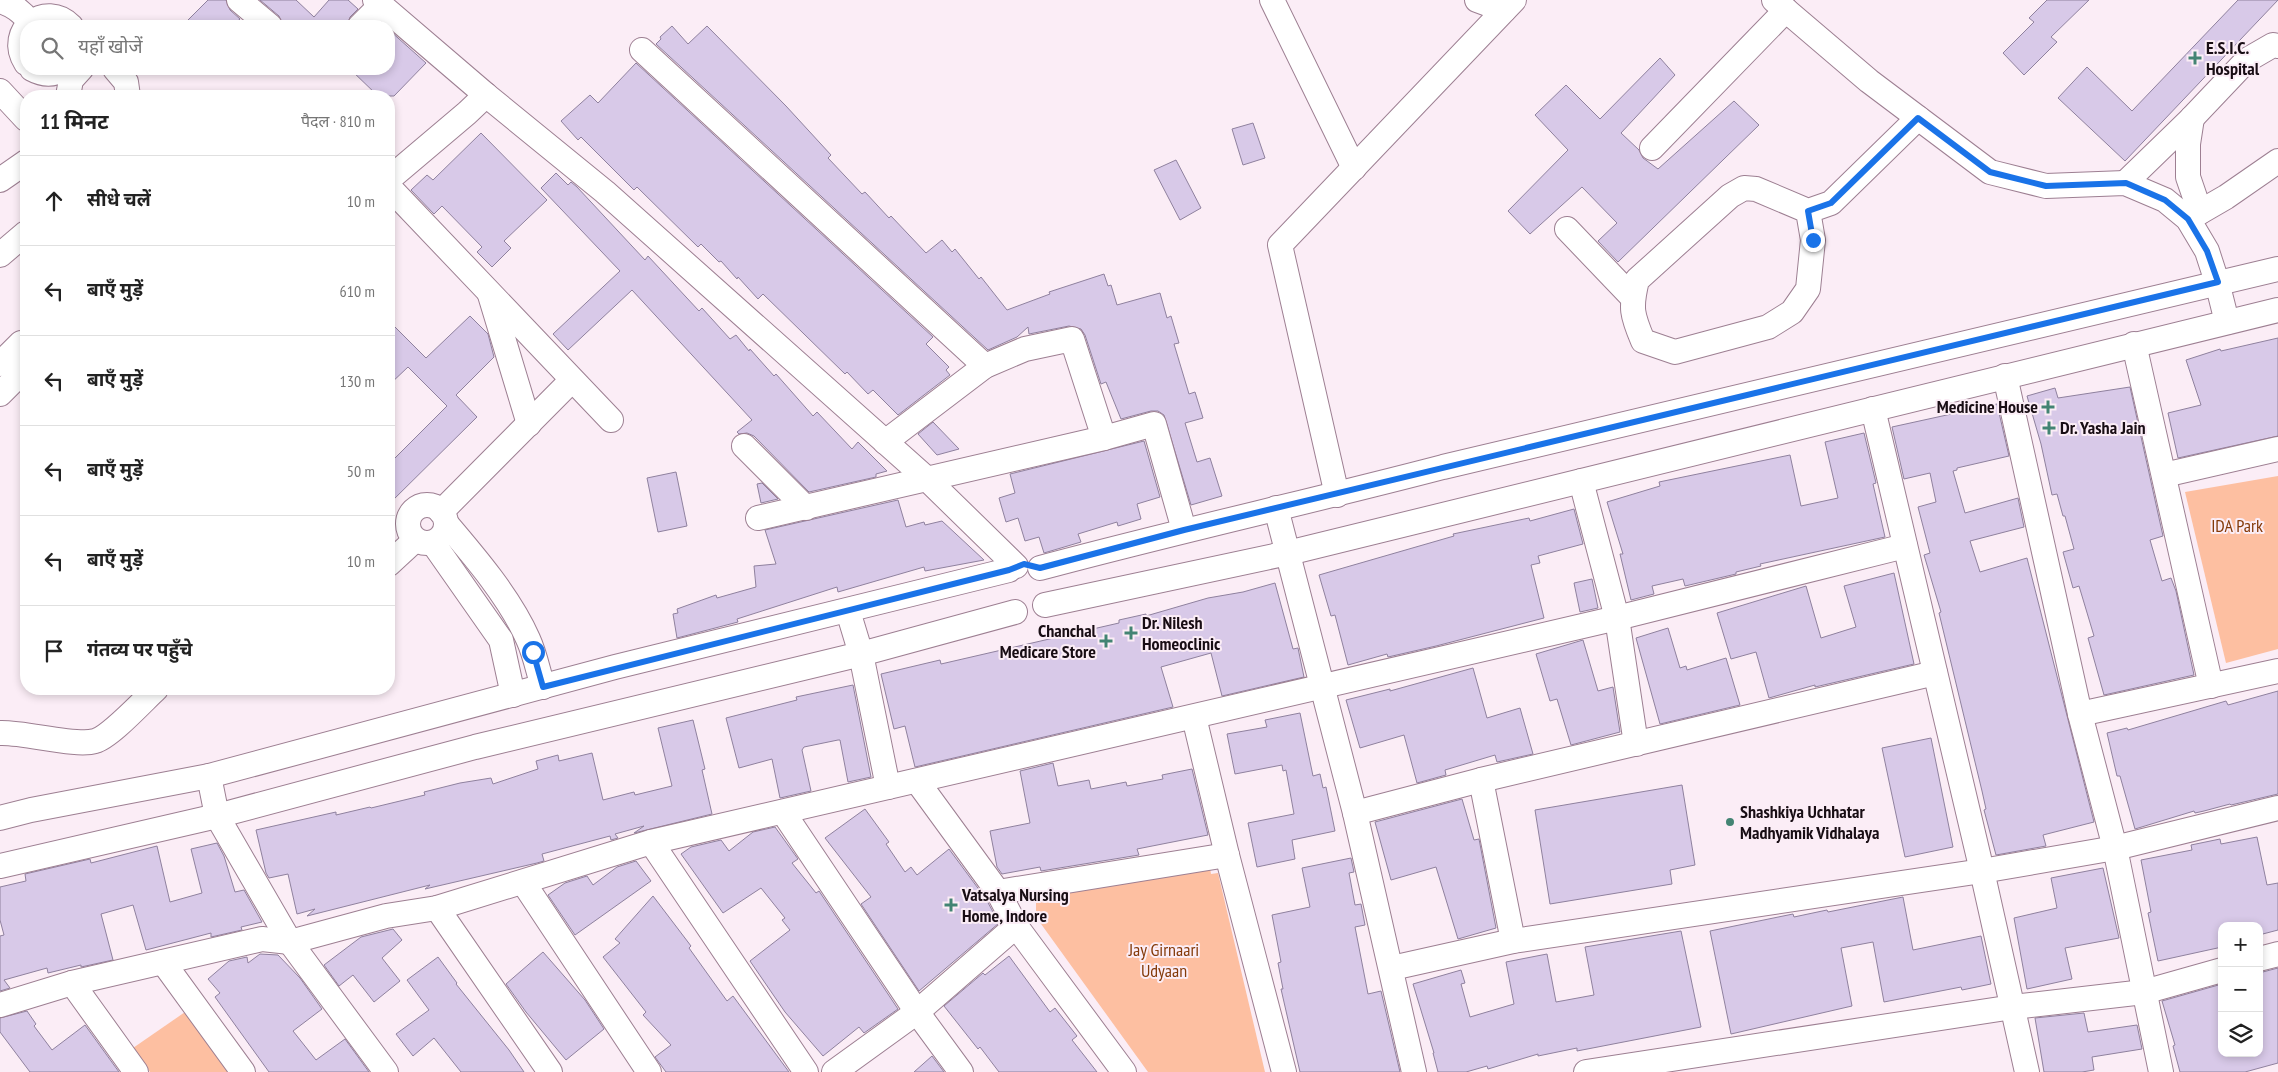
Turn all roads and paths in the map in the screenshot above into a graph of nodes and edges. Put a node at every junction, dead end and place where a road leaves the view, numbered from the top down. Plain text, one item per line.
1 (239, 0) edge
2 (1272, 0) edge
3 (1476, 0) edge
4 (0, 1) edge
5 (377, 3) edge
6 (1509, 5) edge
7 (1780, 5) edge
8 (28, 20) edge
9 (35, 20) edge
10 (62, 20) edge
11 (263, 20) edge
12 (364, 20) edge
13 (2278, 46) edge
14 (642, 50) dead end
15 (72, 75) edge
16 (120, 75) edge
17 (69, 90) edge
18 (127, 90) edge
19 (486, 95) junction
20 (1918, 118) junction
21 (2192, 118) junction
22 (1652, 148) dead end
23 (2278, 161) edge
24 (20, 166) edge
25 (1354, 168) junction
26 (395, 174) edge
27 (0, 180) edge
28 (2126, 183) junction
29 (395, 193) edge
30 (1808, 211) junction
31 (2194, 215) junction
32 (1567, 229) dead end
33 (20, 238) edge
34 (0, 255) edge
35 (2278, 269) edge
36 (2218, 282) junction
37 (489, 291) junction
38 (1632, 298) junction
39 (2278, 310) edge
40 (2227, 322) junction
41 (20, 343) edge
42 (2134, 344) junction
43 (0, 364) edge
44 (985, 366) junction
45 (20, 374) edge
46 (2005, 376) junction
47 (572, 380) junction
48 (0, 394) edge
49 (1873, 409) junction
50 (611, 420) dead end
51 (529, 424) junction
52 (1104, 438) junction
53 (885, 442) junction
54 (744, 446) dead end
55 (2278, 449) edge
56 (2164, 475) junction
57 (927, 479) junction
58 (1581, 481) junction
59 (1337, 494) junction
60 (806, 508) junction
61 (1276, 508) junction
62 (443, 518) junction
63 (758, 518) dead end
64 (1184, 530) junction
65 (424, 541) junction
66 (1905, 546) junction
67 (1288, 553) junction
68 (395, 560) edge
69 (1013, 568) junction
70 (1040, 568) junction
71 (1045, 605) junction
72 (848, 611) junction
73 (1015, 612) junction
74 (1617, 618) junction
75 (861, 654) junction
76 (2278, 671) edge
77 (1934, 673) junction
78 (2211, 686) junction
79 (543, 687) junction
80 (1322, 687) junction
81 (150, 695) edge
82 (513, 695) junction
83 (2080, 714) junction
84 (1194, 717) junction
85 (0, 733) edge
86 (1636, 744) junction
87 (209, 776) junction
88 (1481, 780) junction
89 (917, 781) junction
90 (888, 787) junction
91 (2278, 808) edge
92 (783, 812) junction
93 (1355, 813) junction
94 (217, 816) junction
95 (0, 818) edge
96 (650, 842) junction
97 (2115, 848) junction
98 (1227, 855) junction
99 (0, 866) edge
100 (1982, 871) junction
101 (523, 882) junction
102 (998, 892) junction
103 (437, 908) junction
104 (1016, 926) junction
105 (1513, 941) junction
106 (290, 942) junction
107 (2278, 954) edge
108 (2263, 958) edge
109 (163, 962) junction
110 (1392, 968) junction
111 (2218, 971) edge
112 (72, 983) junction
113 (2144, 992) junction
114 (0, 1005) edge
115 (2013, 1007) junction
116 (917, 1012) junction
117 (136, 1072) edge
118 (243, 1072) edge
119 (386, 1072) edge
120 (550, 1072) edge
121 (649, 1072) edge
122 (806, 1072) edge
123 (834, 1072) edge
124 (961, 1072) edge
125 (1124, 1072) edge
126 (1284, 1072) edge
127 (1414, 1072) edge
128 (1590, 1072) edge
129 (2026, 1072) edge
130 (2161, 1072) edge

1 - 11 street
2 - 25 street
3 - 6 street
4 - 8 street
5 - 12 street
5 - 19 street
6 - 25 street
7 - 20 street
7 - 22 street
9 - 10 street
13 - 21 street
14 - 44 street
15 - 17 street
16 - 18 street
19 - 26 street
19 - 53 street
20 - 28 street
20 - 30 street
21 - 28 street
21 - 31 street
23 - 31 street
24 - 27 street
25 - 59 street
28 - 31 street
29 - 37 street
30 - 38 street
30 - 38 street
31 - 36 street
32 - 38 street
33 - 34 street
35 - 36 street
36 - 40 street
36 - 59 street
37 - 47 street
37 - 51 street
39 - 40 street
40 - 42 street
41 - 43 street
42 - 46 street
42 - 56 street
44 - 52 street
44 - 53 street
45 - 48 street
46 - 49 street
46 - 83 street
47 - 50 street
47 - 51 street
49 - 58 street
49 - 66 street
51 - 62 street
52 - 57 street
52 - 64 street
53 - 57 street
54 - 60 street
55 - 56 street
56 - 78 street
57 - 60 street
57 - 69 street
58 - 67 street
58 - 74 street
59 - 61 street
60 - 63 street
61 - 64 street
61 - 67 street
62 - 65 street
62 - 65 street
62 - 79 street
64 - 70 street
65 - 68 street
65 - 82 street
66 - 74 street
66 - 77 street
67 - 71 street
67 - 80 street
69 - 70 street
69 - 72 street
69 - 73 street
70 - 71 street
71 - 73 street
72 - 75 street
72 - 79 street
73 - 75 street
74 - 80 street
74 - 86 street
75 - 90 street
75 - 94 street
76 - 78 street
77 - 86 street
77 - 100 street
78 - 83 street
79 - 82 street
80 - 84 street
80 - 93 street
81 - 85 street
82 - 87 street
83 - 97 street
84 - 89 street
84 - 98 street
86 - 88 street
87 - 94 street
87 - 95 street
88 - 93 street
88 - 105 street
89 - 90 street
89 - 102 street
90 - 92 street
91 - 97 street
92 - 96 street
92 - 116 street
93 - 110 street
94 - 99 street
94 - 106 street
96 - 101 street
96 - 122 street
97 - 100 street
97 - 113 street
98 - 102 street
98 - 126 street
100 - 105 street
100 - 115 street
101 - 103 street
101 - 121 street
102 - 104 street
103 - 106 street
103 - 120 street
104 - 116 street
104 - 125 street
105 - 110 street
106 - 109 street
106 - 119 street
107 - 108 street
109 - 112 street
109 - 118 street
110 - 127 street
111 - 113 street
112 - 114 street
112 - 117 street
113 - 115 street
113 - 130 street
115 - 128 street
115 - 129 street
116 - 123 street
116 - 124 street

